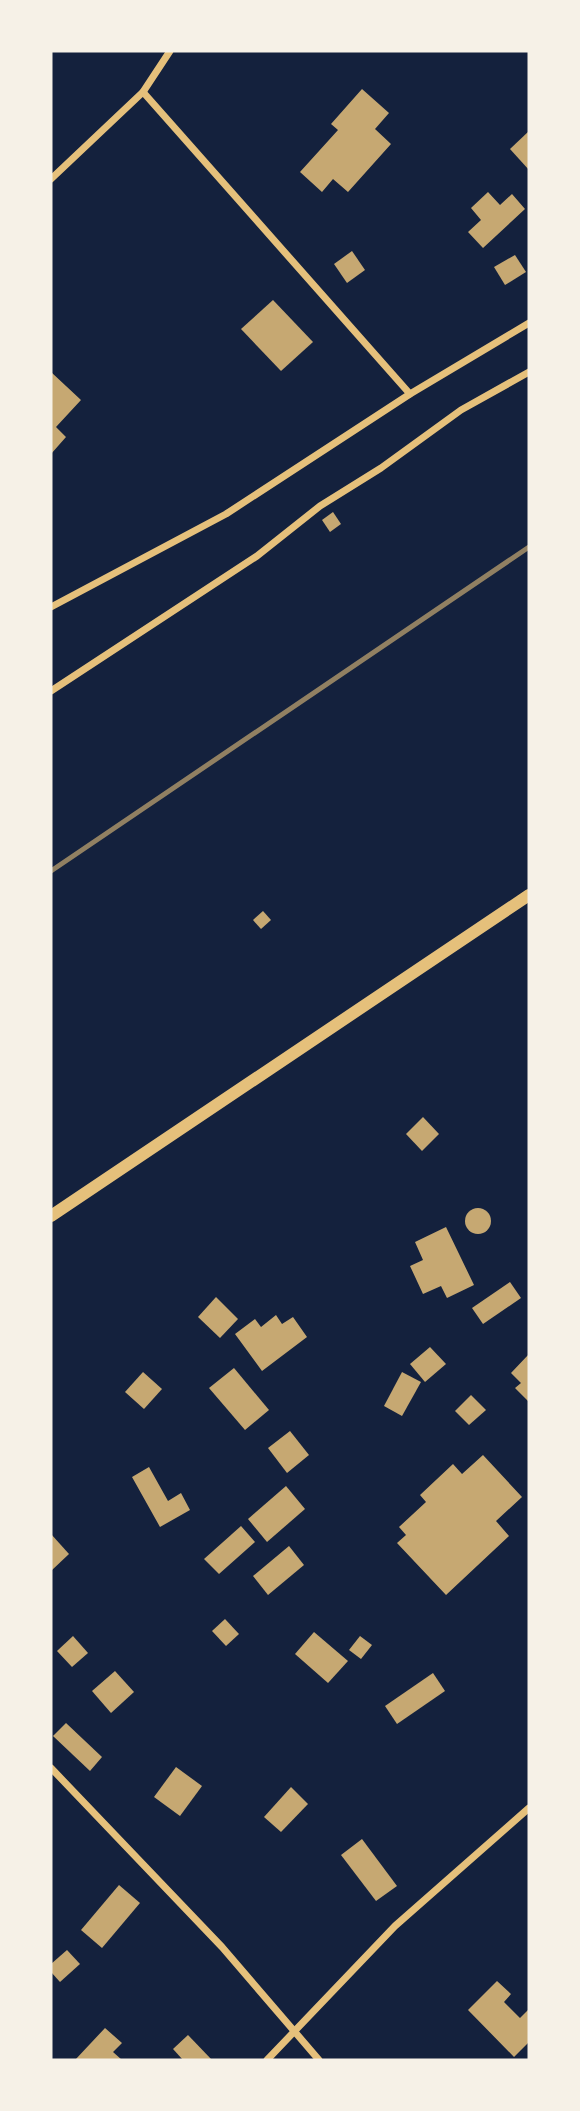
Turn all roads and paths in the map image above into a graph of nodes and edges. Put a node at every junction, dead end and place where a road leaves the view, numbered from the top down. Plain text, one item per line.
1 (170, 51) edge
2 (143, 92) junction
3 (51, 179) edge
4 (529, 323) edge
5 (529, 372) edge
6 (410, 394) junction
7 (51, 607) edge
8 (51, 691) edge
9 (529, 895) edge
10 (51, 1216) edge
11 (51, 1768) edge
12 (529, 1808) edge
13 (295, 2032) junction
14 (267, 2060) edge
15 (319, 2060) edge

1 - 2 street
2 - 3 street
2 - 6 street
4 - 6 street
5 - 8 street
6 - 7 street
9 - 10 street
11 - 13 street
12 - 13 street
13 - 14 street
13 - 15 street

